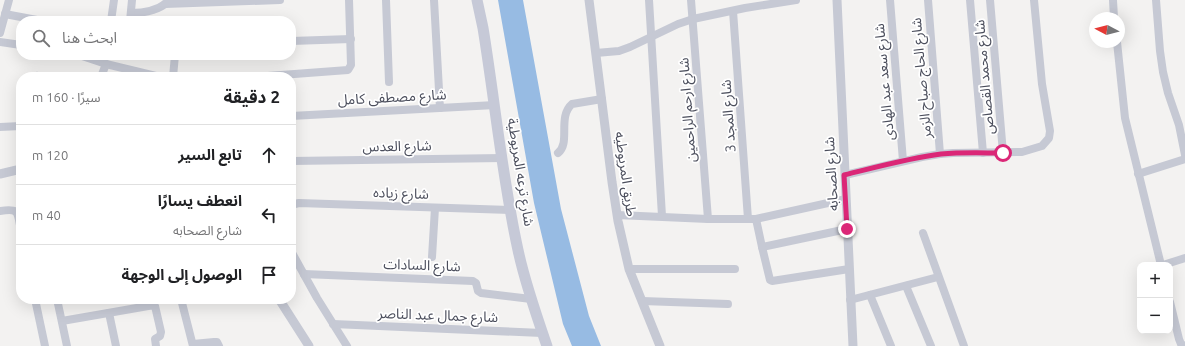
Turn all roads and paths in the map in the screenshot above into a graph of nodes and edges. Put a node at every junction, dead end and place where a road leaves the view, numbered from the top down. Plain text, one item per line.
1 (9, 0) edge
2 (114, 0) edge
3 (132, 0) edge
4 (280, 0) edge
5 (349, 0) edge
6 (386, 0) edge
7 (434, 0) edge
8 (476, 0) edge
9 (589, 0) edge
10 (649, 0) edge
11 (691, 0) edge
12 (796, 0) edge
13 (837, 0) edge
14 (890, 0) edge
15 (928, 0) edge
16 (970, 0) edge
17 (990, 0) edge
18 (1034, 0) edge
19 (1113, 0) edge
20 (1156, 0) edge
21 (167, 2) edge
22 (768, 2) edge
23 (745, 4) edge
24 (733, 11) junction
25 (1114, 12) edge
26 (5, 14) junction
27 (16, 16) edge
28 (112, 16) edge
29 (130, 16) edge
30 (133, 16) edge
31 (693, 19) junction
32 (0, 32) edge
33 (652, 37) junction
34 (351, 39) junction
35 (296, 41) edge
36 (0, 42) edge
37 (16, 44) edge
38 (1118, 48) edge
39 (596, 53) junction
40 (100, 60) edge
41 (175, 60) edge
42 (106, 64) junction
43 (103, 72) edge
44 (139, 72) edge
45 (173, 72) edge
46 (296, 74) edge
47 (389, 82) dead end
48 (602, 99) junction
49 (495, 105) junction
50 (440, 108) junction
51 (296, 116) edge
52 (16, 126) edge
53 (0, 127) edge
54 (558, 153) dead end
55 (983, 153) junction
56 (1003, 153) junction
57 (940, 154) junction
58 (1185, 155) edge
59 (503, 158) junction
60 (1185, 159) edge
61 (296, 161) edge
62 (903, 161) junction
63 (16, 170) edge
64 (0, 174) edge
65 (1138, 174) junction
66 (844, 175) junction
67 (846, 199) junction
68 (296, 204) edge
69 (435, 208) junction
70 (511, 210) junction
71 (0, 211) edge
72 (16, 212) edge
73 (617, 215) junction
74 (662, 216) junction
75 (708, 218) junction
76 (752, 219) junction
77 (847, 229) junction
78 (923, 233) dead end
79 (762, 247) junction
80 (432, 256) dead end
81 (1185, 258) edge
82 (296, 260) edge
83 (1161, 262) edge
84 (1172, 262) edge
85 (629, 269) junction
86 (736, 269) dead end
87 (849, 269) junction
88 (304, 274) junction
89 (938, 277) junction
90 (906, 286) junction
91 (870, 295) junction
92 (531, 299) junction
93 (850, 300) junction
94 (642, 301) junction
95 (37, 304) edge
96 (58, 304) edge
97 (182, 304) edge
98 (282, 304) edge
99 (728, 304) dead end
100 (109, 313) junction
101 (1173, 314) edge
102 (62, 321) junction
103 (333, 324) junction
104 (542, 332) junction
105 (193, 345) edge
106 (45, 346) edge
107 (68, 346) edge
108 (116, 346) edge
109 (156, 346) edge
110 (219, 346) edge
111 (309, 346) edge
112 (347, 346) edge
113 (547, 346) edge
114 (660, 346) edge
115 (853, 346) edge
116 (891, 346) edge
117 (931, 346) edge
118 (964, 346) edge
119 (1185, 346) edge

1 - 26 street
2 - 28 street
3 - 29 street
4 - 21 street
5 - 34 street
6 - 47 street
7 - 50 street
8 - 49 main road, شارع ترعه المريوطية
9 - 39 street, طريق المريوطيه
10 - 33 street
11 - 31 street, شارع ارحم الراحمين
12 - 22 street
13 - 66 street, شارع الصحابه
14 - 62 street, شارع سعد عبد الهادى
15 - 57 street, شارع الحاج صباح الزمر
16 - 55 street
17 - 56 street, شارع محمد القصاص
18 - 56 street
19 - 25 street
20 - 58 street
21 - 30 street
22 - 23 street
23 - 24 street
24 - 31 street
24 - 76 street, شارع المجد 3
26 - 27 street
26 - 32 street
31 - 33 street
31 - 75 street, شارع ارحم الراحمين
33 - 39 street
33 - 74 street
34 - 35 street
34 - 46 street
36 - 37 street
38 - 65 street
39 - 48 street, طريق المريوطيه
40 - 42 street
41 - 45 street
42 - 43 street
42 - 44 street
48 - 54 street
48 - 73 street, طريق المريوطيه
49 - 50 street, شارع مصطفى كامل
49 - 59 main road, شارع ترعه المريوطية
50 - 51 street, شارع مصطفى كامل
52 - 53 street
55 - 56 street
55 - 57 street
57 - 62 street
59 - 61 street, شارع العدس
59 - 70 main road, شارع ترعه المريوطية
60 - 65 street
62 - 66 street
63 - 64 street
65 - 83 street
66 - 67 street, شارع الصحابه
67 - 76 street
67 - 77 street, شارع الصحابه
68 - 69 street, شارع زياده
69 - 70 street, شارع زياده
69 - 80 street
70 - 92 main road, شارع ترعه المريوطية
71 - 72 street
73 - 74 street
73 - 85 street, طريق المريوطيه
74 - 75 street
75 - 76 street
76 - 79 street, شارع المجد 3
77 - 79 street
77 - 87 street, شارع الصحابه
78 - 89 street
79 - 87 street, شارع المجد 3
81 - 84 street
82 - 88 street
85 - 86 street
85 - 94 street, طريق المريوطيه
87 - 93 street, شارع الصحابه
88 - 92 street, شارع السادات
88 - 103 street
89 - 90 street
89 - 118 street
90 - 91 street
90 - 117 street
91 - 93 street
91 - 116 street
92 - 104 main road, شارع ترعه المريوطية
93 - 115 street, شارع الصحابه
94 - 99 street
94 - 114 street, طريق المريوطيه
95 - 106 street
96 - 102 street
97 - 105 street
98 - 111 street
100 - 102 street
100 - 108 street
100 - 109 street
101 - 119 street
102 - 107 street
103 - 104 street, شارع جمال عبد الناصر
103 - 112 street
104 - 113 main road, شارع ترعه المريوطية
105 - 110 street

